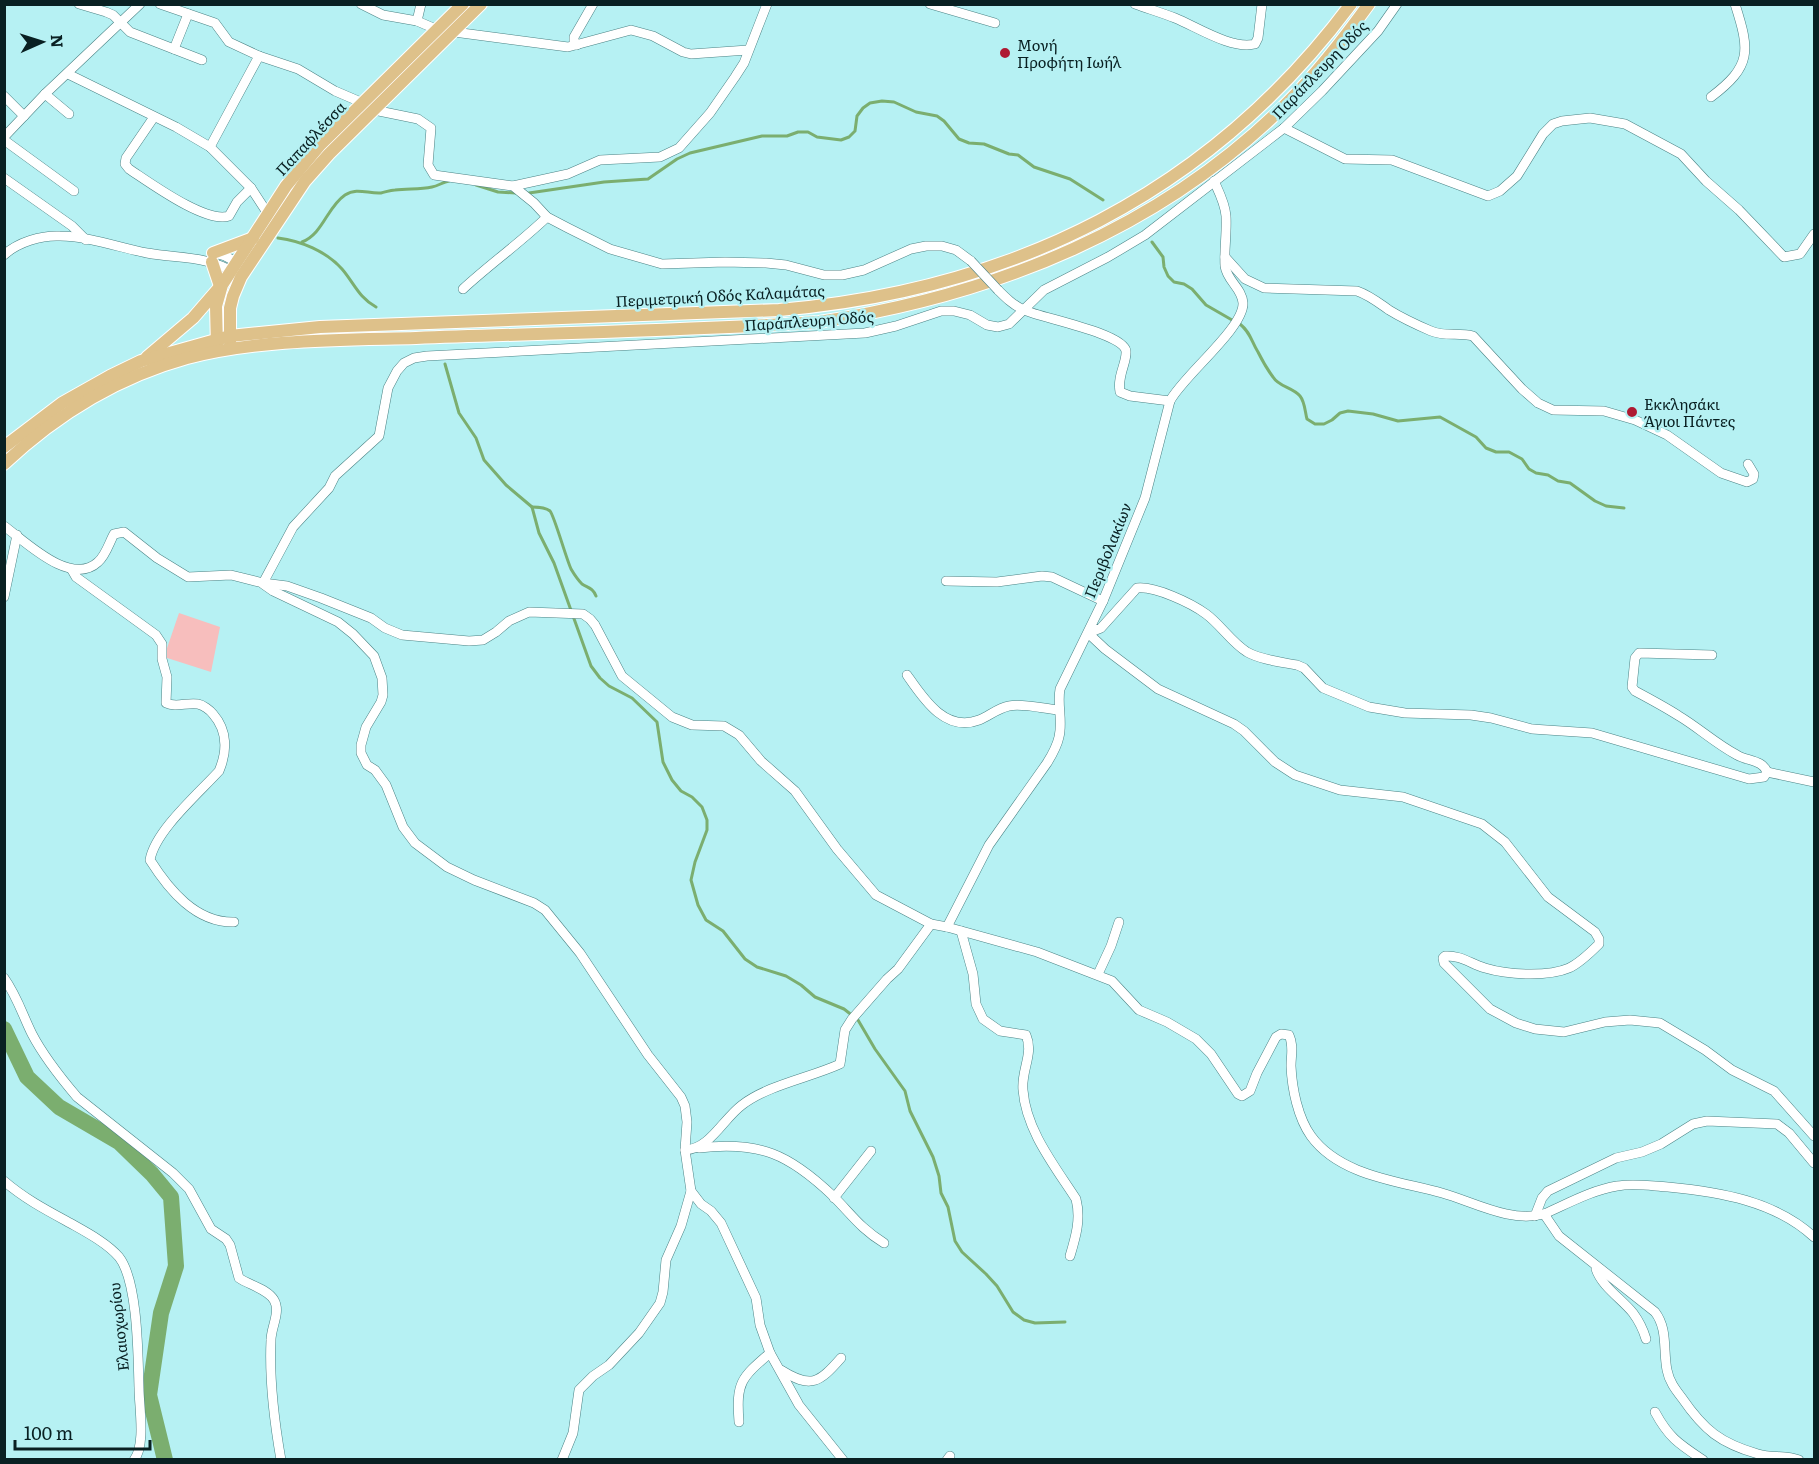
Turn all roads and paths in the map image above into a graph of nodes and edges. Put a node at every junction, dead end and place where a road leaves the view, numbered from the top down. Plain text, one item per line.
1 (79, 4) edge
2 (140, 4) edge
3 (160, 4) edge
4 (361, 4) edge
5 (421, 4) edge
6 (464, 4) edge
7 (481, 4) edge
8 (593, 4) edge
9 (767, 4) edge
10 (930, 4) edge
11 (1135, 4) edge
12 (1262, 4) edge
13 (1351, 4) edge
14 (1369, 4) edge
15 (1396, 4) edge
16 (1735, 4) edge
17 (100, 7) edge
18 (189, 14) junction
19 (417, 21) junction
20 (121, 23) junction
21 (995, 23) dead end
22 (438, 30) junction
23 (454, 32) junction
24 (577, 45) junction
25 (174, 49) junction
26 (748, 50) junction
27 (259, 56) junction
28 (201, 60) dead end
29 (68, 74) junction
30 (45, 94) junction
31 (4, 96) edge
32 (1711, 97) dead end
33 (363, 103) junction
34 (374, 110) junction
35 (69, 114) dead end
36 (24, 116) junction
37 (154, 117) junction
38 (1284, 128) junction
39 (5, 136) edge
40 (210, 147) junction
41 (4, 178) edge
42 (1214, 181) junction
43 (513, 186) junction
44 (251, 188) junction
45 (74, 190) dead end
46 (268, 214) junction
47 (547, 218) junction
48 (1815, 234) edge
49 (253, 238) junction
50 (86, 240) junction
51 (4, 255) edge
52 (213, 257) junction
53 (1225, 257) junction
54 (239, 270) junction
55 (221, 286) junction
56 (463, 289) dead end
57 (230, 308) junction
58 (1024, 310) junction
59 (270, 331) junction
60 (230, 336) junction
61 (222, 347) junction
62 (141, 361) junction
63 (1170, 401) junction
64 (4, 447) edge
65 (4, 464) edge
66 (1748, 464) dead end
67 (4, 526) edge
68 (17, 535) junction
69 (72, 570) junction
70 (946, 581) dead end
71 (263, 583) junction
72 (4, 597) edge
73 (1103, 601) junction
74 (1088, 633) junction
75 (1712, 655) dead end
76 (907, 675) dead end
77 (1059, 710) junction
78 (1767, 772) junction
79 (1815, 782) edge
80 (234, 922) dead end
81 (1119, 922) dead end
82 (932, 924) junction
83 (947, 927) junction
84 (961, 932) junction
85 (1098, 974) junction
86 (4, 978) edge
87 (1815, 1137) edge
88 (699, 1148) junction
89 (685, 1150) junction
90 (871, 1150) dead end
91 (1815, 1163) edge
92 (4, 1181) edge
93 (691, 1191) junction
94 (834, 1198) junction
95 (1539, 1215) junction
96 (1815, 1238) edge
97 (884, 1243) dead end
98 (1070, 1256) dead end
99 (1596, 1267) junction
100 (1646, 1339) dead end
101 (770, 1353) junction
102 (841, 1358) dead end
103 (779, 1368) junction
104 (1655, 1412) dead end
105 (739, 1422) dead end
106 (134, 1460) edge
107 (281, 1460) edge
108 (561, 1460) edge
109 (843, 1460) edge
110 (1703, 1460) edge
111 (1799, 1460) edge

1 - 17 street
2 - 20 street
3 - 18 street
4 - 19 street
5 - 19 street
6 - 22 main road, Παπαφλέσσα
7 - 23 main road, Παπαφλέσσα
8 - 24 street
9 - 26 street
10 - 21 street
11 - 12 street
13 - 59 main road, Περιμετρική Οδός Καλαμάτας
14 - 61 main road, Περιμετρική Οδός Καλαμάτας
15 - 38 street, Παράπλευρη Οδός
16 - 32 street
17 - 20 street
18 - 25 street
18 - 27 street
19 - 22 street
20 - 25 street
20 - 29 street
22 - 33 main road, Παπαφλέσσα
23 - 24 street
23 - 34 main road, Παπαφλέσσα
24 - 26 street
25 - 28 street
26 - 43 street
27 - 33 street
27 - 40 street
29 - 30 street
29 - 37 street
30 - 35 street
30 - 36 street
31 - 36 street
33 - 46 main road, Παπαφλέσσα
34 - 43 street
34 - 54 main road, Παπαφλέσσα
36 - 39 street
37 - 40 street
37 - 44 street
38 - 42 street, Παράπλευρη Οδός
38 - 48 street
39 - 45 street
40 - 44 street
41 - 50 street
42 - 53 street, Περιβολακίων
42 - 58 street, Παράπλευρη Οδός
43 - 47 street
44 - 46 street
46 - 49 main road, Παπαφλέσσα
47 - 56 street
47 - 58 street, bridge
49 - 52 main road
49 - 54 main road, Παπαφλέσσα
50 - 51 street
50 - 52 street
52 - 54 street
52 - 55 main road
53 - 63 street, Περιβολακίων
53 - 66 street
54 - 55 main road, Παπαφλέσσα
54 - 57 main road, Παπαφλέσσα
55 - 61 main road, Παπαφλέσσα
55 - 62 main road
57 - 59 main road
57 - 60 main road, Παπαφλέσσα
58 - 63 street
58 - 71 street, Παράπλευρη Οδός
59 - 60 main road, Περιμετρική Οδός Καλαμάτας
60 - 61 main road, Παπαφλέσσα
61 - 62 main road, Περιμετρική Οδός Καλαμάτας
61 - 65 main road
62 - 64 main road
63 - 73 street, Περιβολακίων
67 - 68 street
68 - 69 street
68 - 72 street
69 - 71 street
69 - 80 street
70 - 73 street
71 - 82 street
71 - 89 street
73 - 74 street, Περιβολακίων
74 - 77 street, Περιβολακίων
74 - 78 street
74 - 87 street
75 - 78 street
76 - 77 street
77 - 83 street, Περιβολακίων
78 - 79 street
81 - 85 street
82 - 83 street
82 - 88 street
83 - 84 street
84 - 85 street
84 - 98 street
85 - 95 street
86 - 107 street
88 - 89 street
88 - 94 street
89 - 93 street
90 - 94 street
91 - 95 street
92 - 106 street, Ελαιοχωρίου
93 - 101 street
93 - 108 street
94 - 97 street
95 - 96 street
95 - 99 street
99 - 100 street
99 - 111 street
101 - 103 street
101 - 105 street
102 - 103 street
103 - 109 street
104 - 110 street

